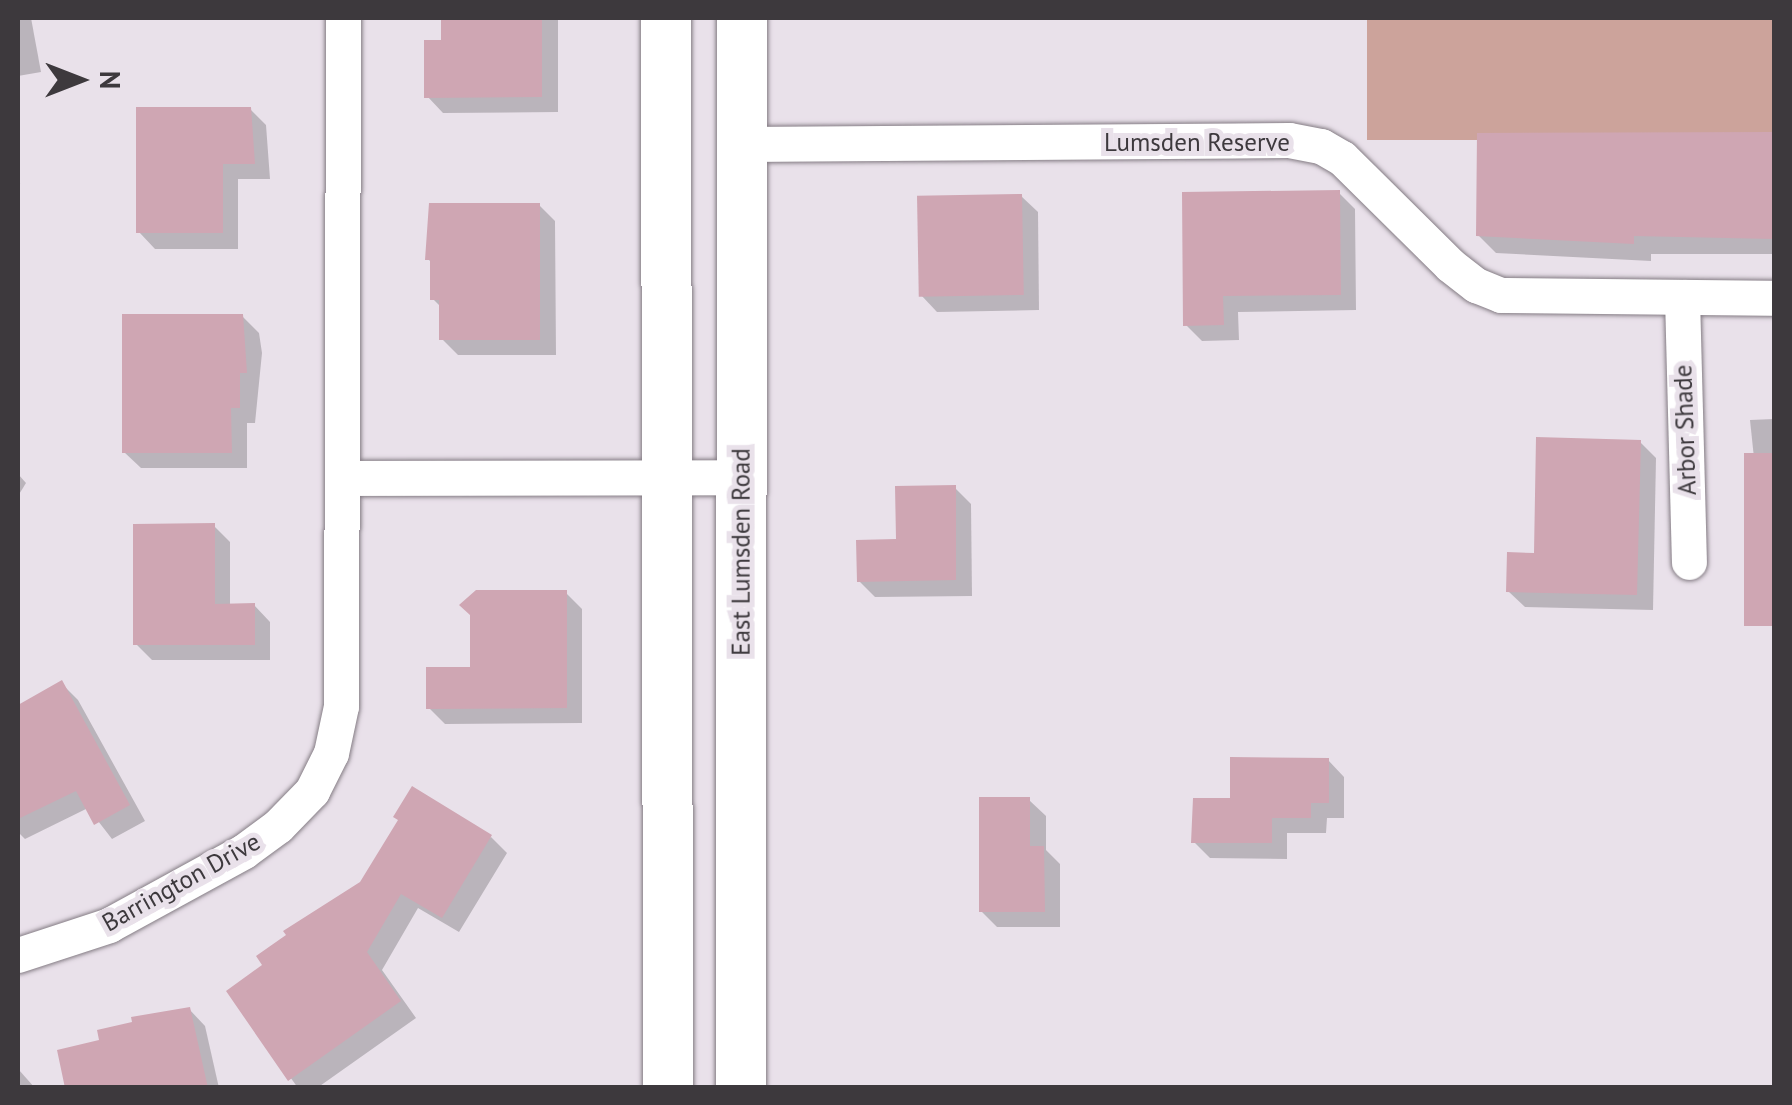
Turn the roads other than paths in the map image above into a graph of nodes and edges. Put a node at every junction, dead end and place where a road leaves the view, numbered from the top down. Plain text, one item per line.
1 (343, 18) edge
2 (666, 18) edge
3 (742, 18) edge
4 (743, 144) junction
5 (1682, 298) junction
6 (1774, 298) edge
7 (667, 476) junction
8 (741, 476) junction
9 (343, 478) junction
10 (1689, 562) dead end
11 (18, 955) edge
12 (668, 1088) edge
13 (741, 1088) edge

1 - 9 street, Barrington Drive
2 - 7 main road
3 - 4 main road, East Lumsden Road
4 - 5 street, Lumsden Reserve
4 - 8 main road, East Lumsden Road
5 - 6 street, Lumsden Reserve
5 - 10 street, Arbor Shade
7 - 8 street
7 - 9 street
7 - 12 main road
8 - 13 main road, East Lumsden Road
9 - 11 street, Barrington Drive

